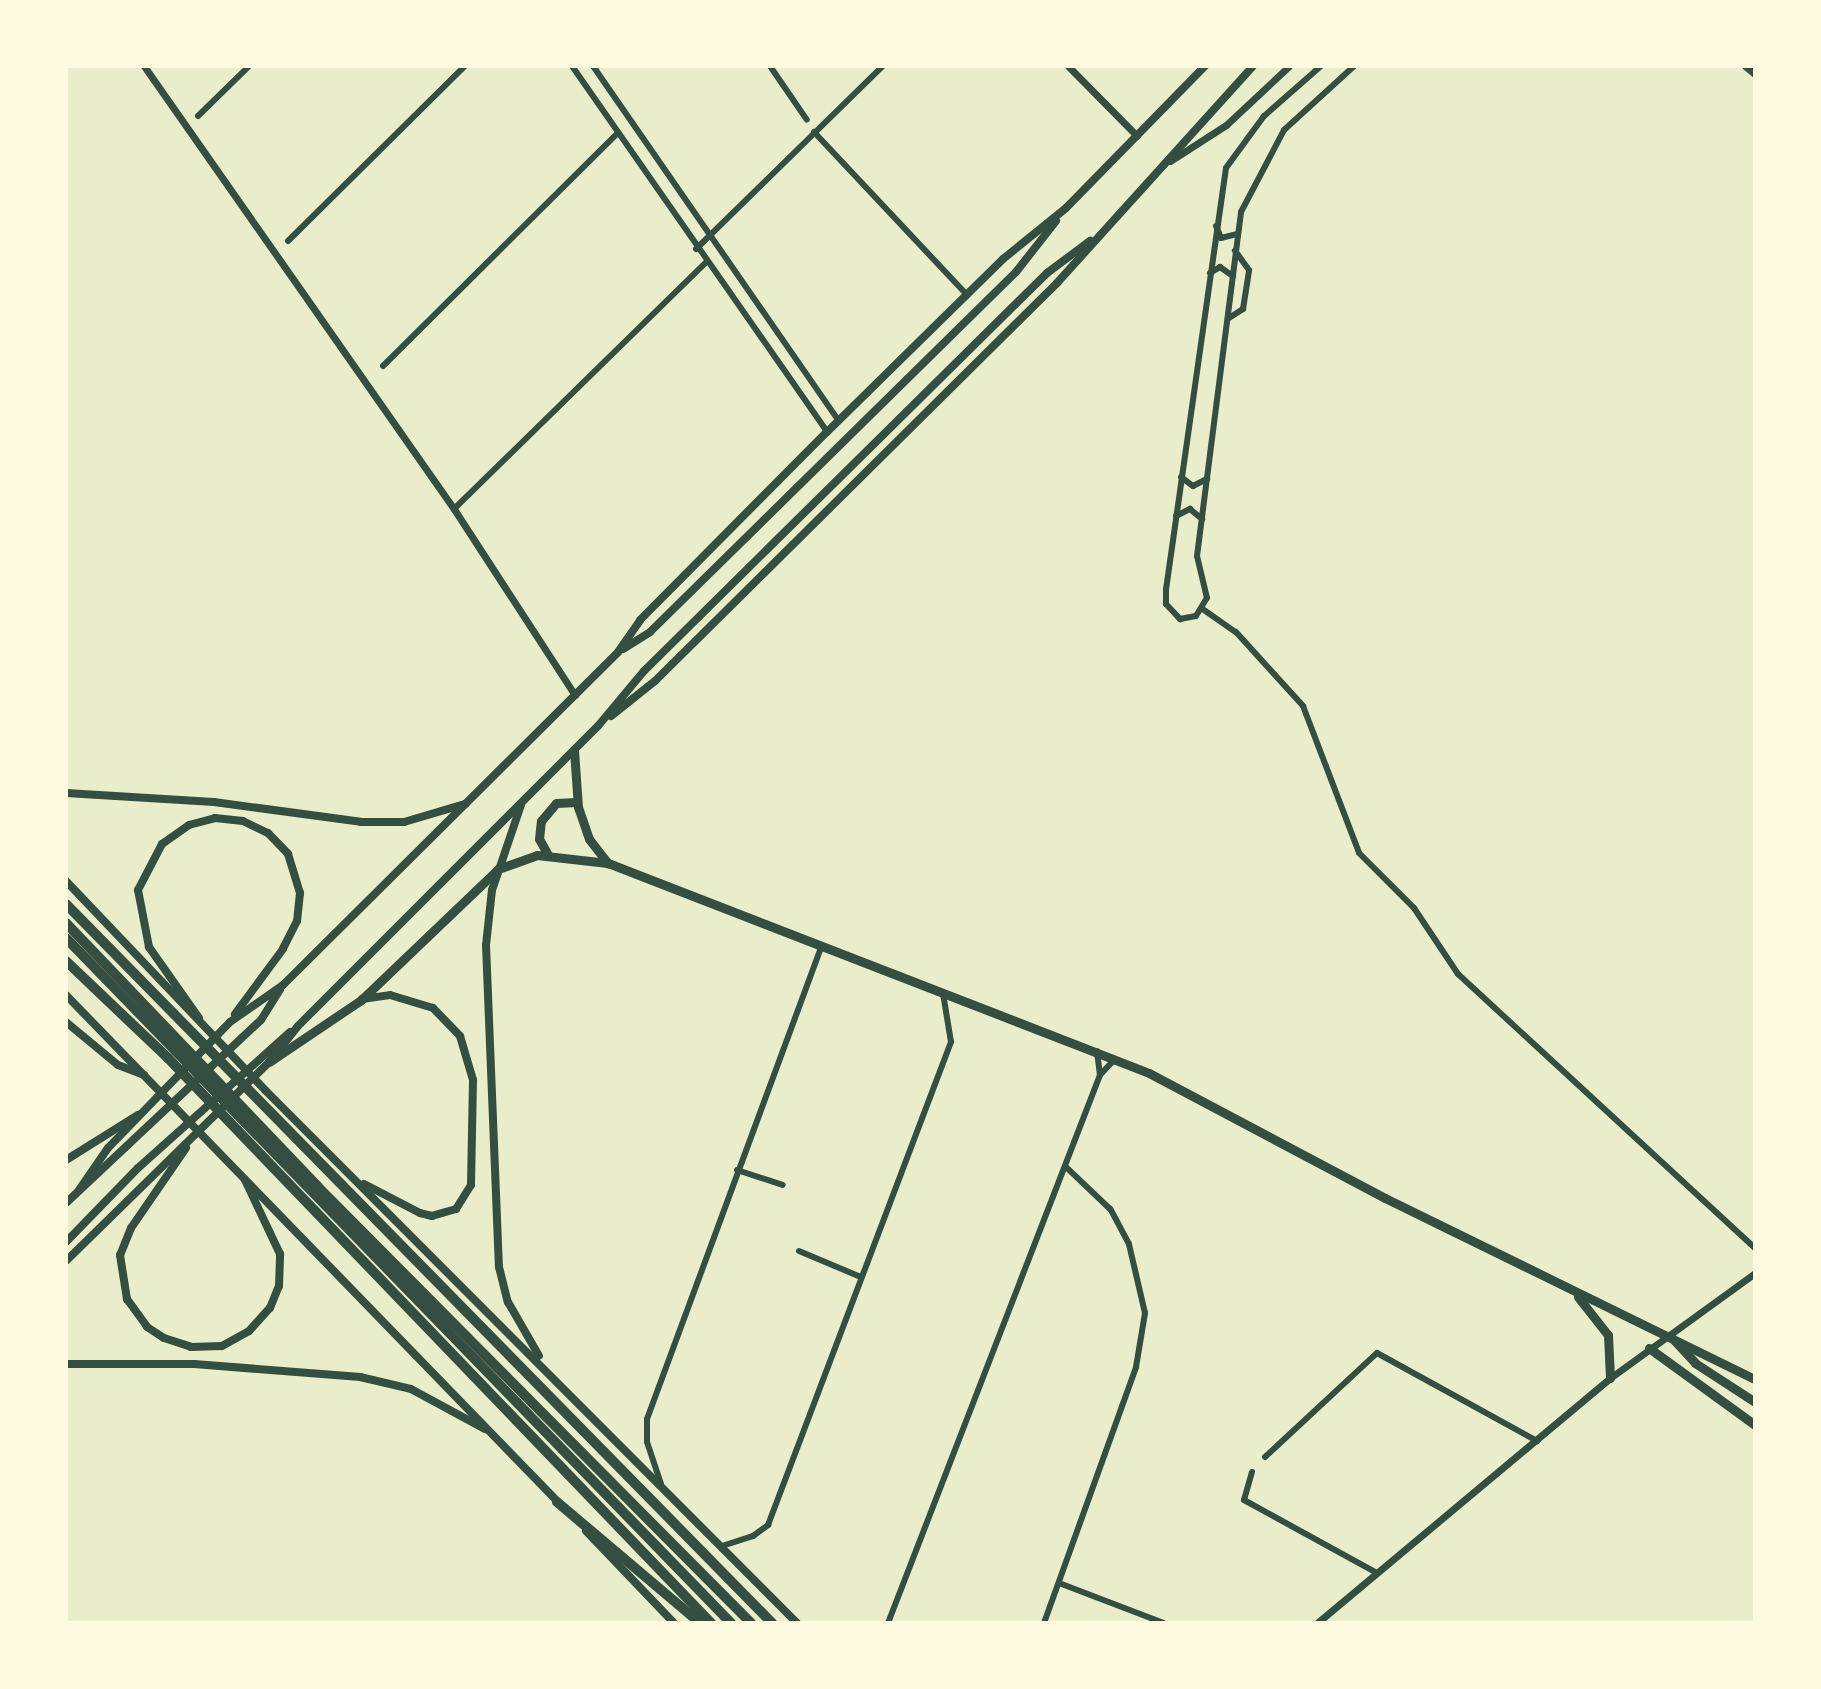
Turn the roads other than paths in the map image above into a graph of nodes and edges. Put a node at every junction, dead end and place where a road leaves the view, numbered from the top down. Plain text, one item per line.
1 (144, 66) edge
2 (249, 66) edge
3 (465, 66) edge
4 (572, 66) edge
5 (593, 66) edge
6 (770, 66) edge
7 (883, 66) edge
8 (1068, 66) edge
9 (1205, 66) edge
10 (1253, 66) edge
11 (1289, 66) edge
12 (1321, 66) edge
13 (1354, 66) edge
14 (1745, 66) edge
15 (1755, 74) edge
16 (198, 116) dead end
17 (807, 120) dead end
18 (814, 132) junction
19 (618, 133) junction
20 (1137, 136) junction
21 (1164, 165) junction
22 (1066, 208) junction
23 (1215, 222) junction
24 (1237, 234) junction
25 (709, 235) junction
26 (288, 241) dead end
27 (1090, 241) junction
28 (696, 249) junction
29 (1235, 250) junction
30 (706, 262) junction
31 (1208, 275) junction
32 (1233, 276) junction
33 (967, 295) junction
34 (1229, 318) junction
35 (383, 366) dead end
36 (839, 421) junction
37 (827, 432) junction
38 (1181, 477) junction
39 (1207, 479) junction
40 (454, 509) junction
41 (1176, 517) junction
42 (1202, 519) junction
43 (1204, 610) junction
44 (618, 652) junction
45 (575, 695) junction
46 (598, 726) junction
47 (574, 750) junction
48 (66, 793) edge
49 (577, 802) junction
50 (466, 803) junction
51 (522, 803) junction
52 (548, 855) junction
53 (608, 863) junction
54 (498, 869) junction
55 (66, 881) edge
56 (66, 904) edge
57 (66, 923) edge
58 (66, 938) edge
59 (822, 945) junction
60 (66, 961) edge
61 (283, 985) junction
62 (943, 993) junction
63 (66, 995) edge
64 (361, 1000) junction
65 (66, 1022) edge
66 (230, 1022) junction
67 (201, 1023) junction
68 (298, 1026) junction
69 (1097, 1051) junction
70 (1115, 1058) junction
71 (269, 1062) junction
72 (1100, 1075) junction
73 (148, 1077) junction
74 (142, 1113) junction
75 (191, 1140) junction
76 (66, 1160) edge
77 (1066, 1167) junction
78 (238, 1169) junction
79 (737, 1170) junction
80 (350, 1175) junction
81 (783, 1185) dead end
82 (79, 1190) junction
83 (66, 1203) edge
84 (66, 1242) edge
85 (1755, 1248) edge
86 (799, 1251) dead end
87 (66, 1261) edge
88 (1755, 1273) edge
89 (861, 1277) junction
90 (1573, 1292) junction
91 (1667, 1334) junction
92 (1649, 1348) junction
93 (66, 1364) edge
94 (546, 1367) junction
95 (1610, 1378) junction
96 (1755, 1379) edge
97 (1755, 1402) edge
98 (1755, 1425) edge
99 (492, 1432) junction
100 (1537, 1441) junction
101 (1265, 1457) dead end
102 (1252, 1472) dead end
103 (662, 1486) junction
104 (557, 1502) junction
105 (722, 1546) junction
106 (1377, 1573) junction
107 (1059, 1583) junction
108 (674, 1623) edge
109 (700, 1623) edge
110 (711, 1623) edge
111 (731, 1623) edge
112 (751, 1623) edge
113 (772, 1623) edge
114 (797, 1623) edge
115 (888, 1623) edge
116 (1044, 1623) edge
117 (1164, 1623) edge
118 (1317, 1623) edge

1 - 40 street
2 - 16 street
3 - 26 street
4 - 19 street
5 - 25 street
6 - 17 street
7 - 18 street
8 - 20 street
9 - 20 main road
10 - 21 main road
11 - 21 street
12 - 23 street
13 - 24 street
14 - 15 street
18 - 25 street
18 - 33 street
19 - 28 street
19 - 35 street
20 - 22 main road
21 - 27 main road
22 - 33 main road
22 - 44 main road
23 - 24 street
23 - 31 street
24 - 29 street
25 - 28 street
25 - 36 street
27 - 46 main road
27 - 46 main road
28 - 30 street
29 - 32 street
29 - 34 street
30 - 37 street
30 - 40 street
31 - 32 street
31 - 38 street
32 - 34 street
33 - 36 main road
34 - 39 street
36 - 37 main road
37 - 44 main road
38 - 39 street
38 - 41 street
39 - 42 street
40 - 45 street
41 - 42 street
41 - 43 street
42 - 43 street
43 - 85 street
44 - 45 main road
45 - 50 main road
46 - 47 main road
47 - 49 main road
47 - 51 main road
48 - 50 main road
49 - 52 main road
49 - 53 main road
50 - 61 main road
51 - 54 main road
51 - 68 main road
52 - 53 main road
52 - 54 main road
53 - 59 main road
54 - 64 main road
54 - 94 main road
55 - 67 main road
56 - 113 highway
57 - 112 highway
58 - 111 highway
59 - 62 main road
59 - 79 street
60 - 110 highway
61 - 66 main road
61 - 82 main road
62 - 69 main road
62 - 89 street
63 - 73 main road
64 - 71 main road
64 - 80 main road
65 - 73 main road
66 - 67 main road
66 - 74 main road
67 - 80 main road
68 - 71 main road
68 - 84 main road
69 - 70 main road
69 - 72 street
70 - 72 street
70 - 90 main road
71 - 75 main road
72 - 77 street
73 - 78 main road
74 - 76 main road
74 - 82 main road
75 - 78 main road
75 - 87 main road
77 - 107 street
77 - 115 street
78 - 99 main road
79 - 81 street
79 - 103 street
80 - 94 main road
82 - 83 main road
86 - 89 street
88 - 91 street
89 - 105 street
90 - 91 main road
90 - 95 main road
91 - 92 street
91 - 96 main road
91 - 97 main road
92 - 95 street
92 - 98 main road
93 - 99 main road
94 - 103 main road
95 - 100 street
99 - 104 main road
100 - 101 street
100 - 106 street
102 - 106 street
103 - 105 main road
104 - 108 main road
104 - 109 highway
105 - 114 main road
106 - 118 street
107 - 116 street
107 - 117 street

